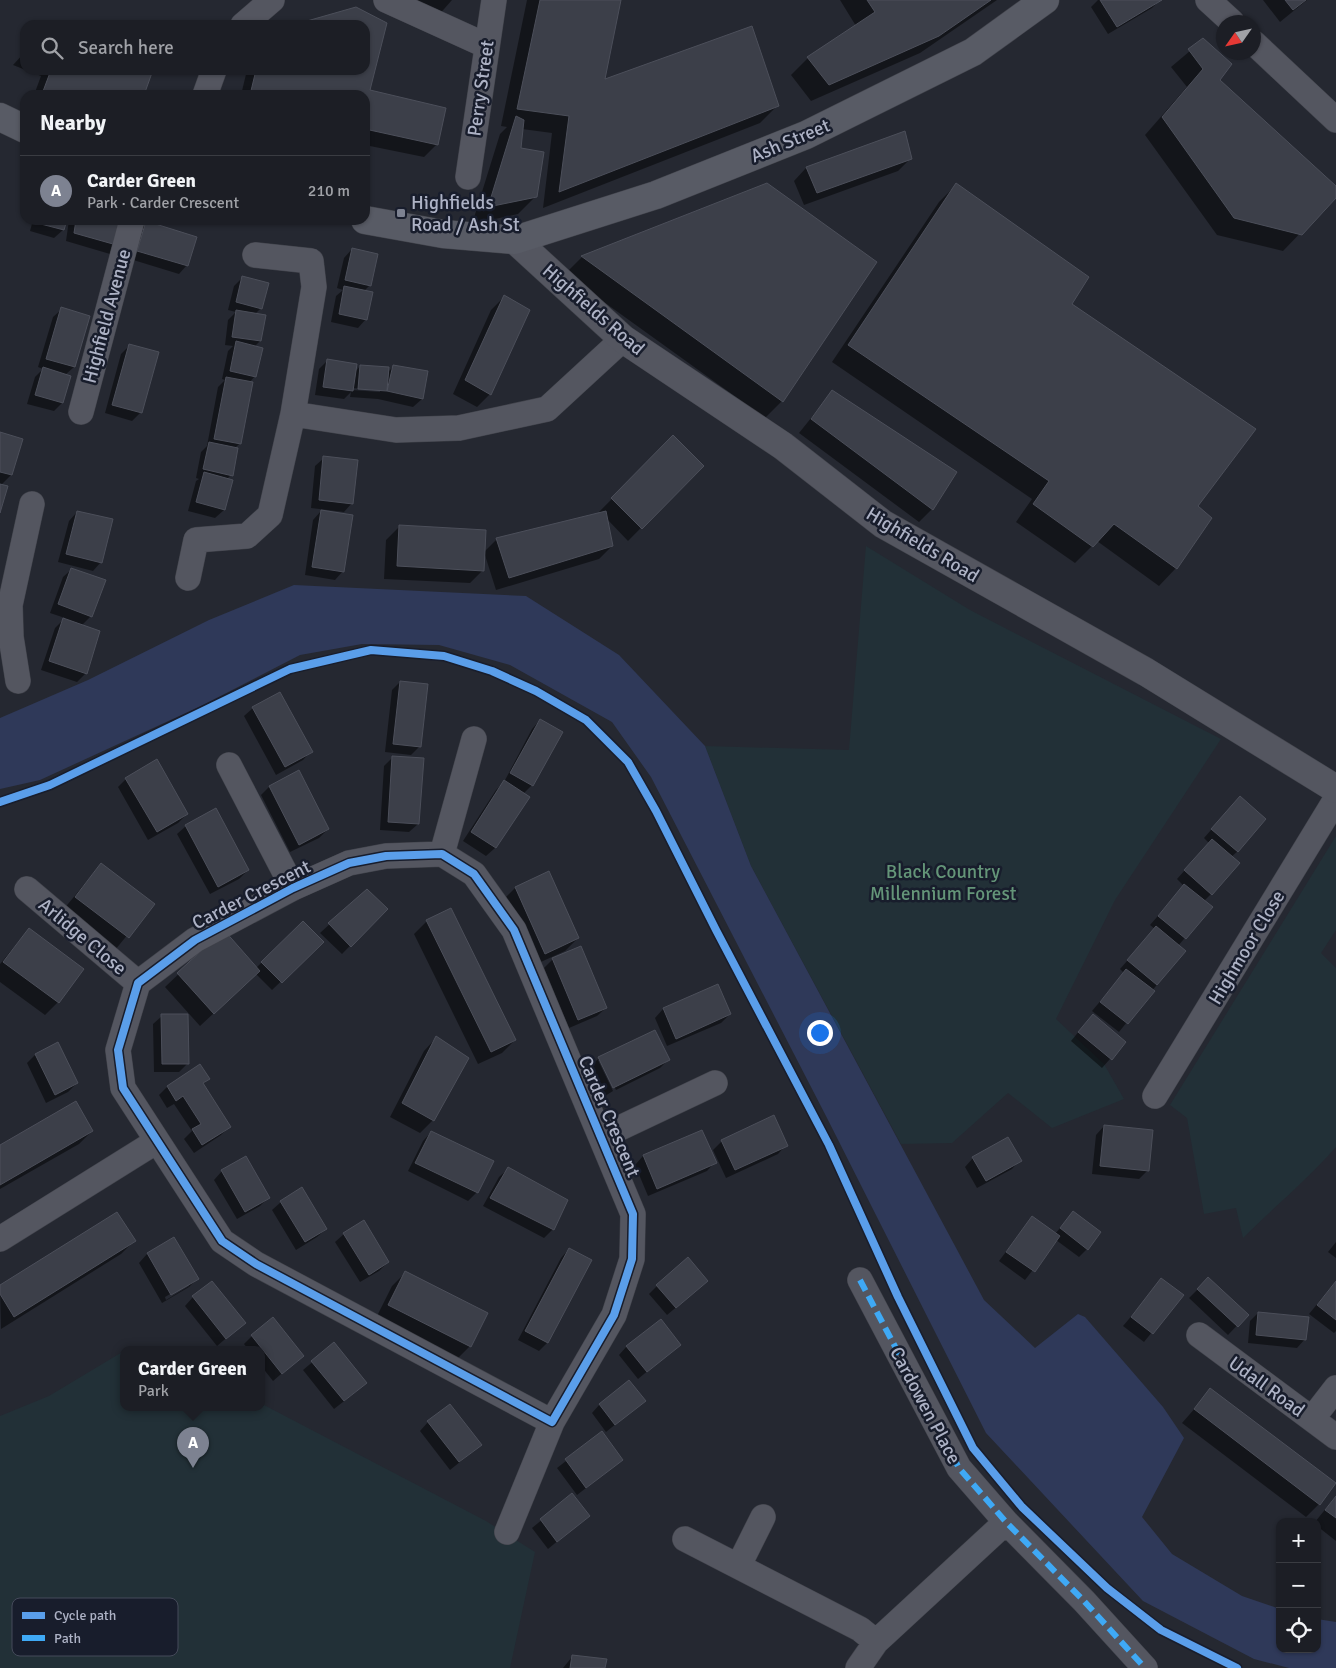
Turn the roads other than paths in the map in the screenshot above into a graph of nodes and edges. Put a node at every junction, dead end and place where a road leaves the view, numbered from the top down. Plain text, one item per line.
1 (272, 0) edge
2 (386, 0) edge
3 (494, 0) edge
4 (1045, 0) edge
5 (1208, 0) edge
6 (1224, 15) edge
7 (249, 20) edge
8 (485, 45) junction
9 (1261, 50) edge
10 (212, 75) edge
11 (207, 90) edge
12 (0, 117) edge
13 (1336, 120) edge
14 (20, 127) edge
15 (468, 176) dead end
16 (370, 221) edge
17 (131, 225) edge
18 (515, 240) junction
19 (255, 255) dead end
20 (623, 339) junction
21 (81, 412) dead end
22 (292, 414) junction
23 (32, 504) dead end
24 (188, 578) dead end
25 (6, 637) edge
26 (18, 681) dead end
27 (474, 739) dead end
28 (229, 765) dead end
29 (1336, 789) edge
30 (1336, 799) edge
31 (442, 854) junction
32 (293, 888) junction
33 (27, 889) dead end
34 (138, 983) junction
35 (714, 1083) dead end
36 (1155, 1096) dead end
37 (601, 1137) junction
38 (157, 1141) junction
39 (0, 1239) edge
40 (860, 1280) dead end
41 (1199, 1336) dead end
42 (1336, 1388) edge
43 (1312, 1419) junction
44 (552, 1422) junction
45 (1336, 1437) edge
46 (763, 1517) dead end
47 (1006, 1522) junction
48 (507, 1532) dead end
49 (685, 1539) dead end
50 (739, 1565) junction
51 (876, 1642) junction
52 (858, 1668) edge
53 (1145, 1668) edge

1 - 7 street
2 - 8 street
3 - 8 street, Perry Street
4 - 18 main road, Ash Street
5 - 6 street
8 - 15 street, Perry Street
9 - 13 street
10 - 11 street
12 - 14 main road
16 - 18 main road
17 - 21 street, Highfield Avenue
18 - 20 street, Highfields Road
19 - 22 street
20 - 22 street
20 - 29 street, Highfields Road
22 - 24 street
23 - 25 street
25 - 26 street
27 - 31 street
28 - 32 street
30 - 36 street, Highmoor Close
31 - 32 street, Carder Crescent
31 - 37 street, Carder Crescent
32 - 34 street, Carder Crescent
33 - 34 street, Arlidge Close
34 - 38 street
35 - 37 street
37 - 44 street, Carder Crescent
38 - 39 street
38 - 44 street
40 - 47 street, Cardowen Place
41 - 43 street, Udall Road
42 - 43 street
43 - 45 street, Udall Road
44 - 48 street, Carder Crescent
46 - 50 street
47 - 51 street
47 - 53 street, Cardowen Place
49 - 50 street
50 - 51 street
51 - 52 street

